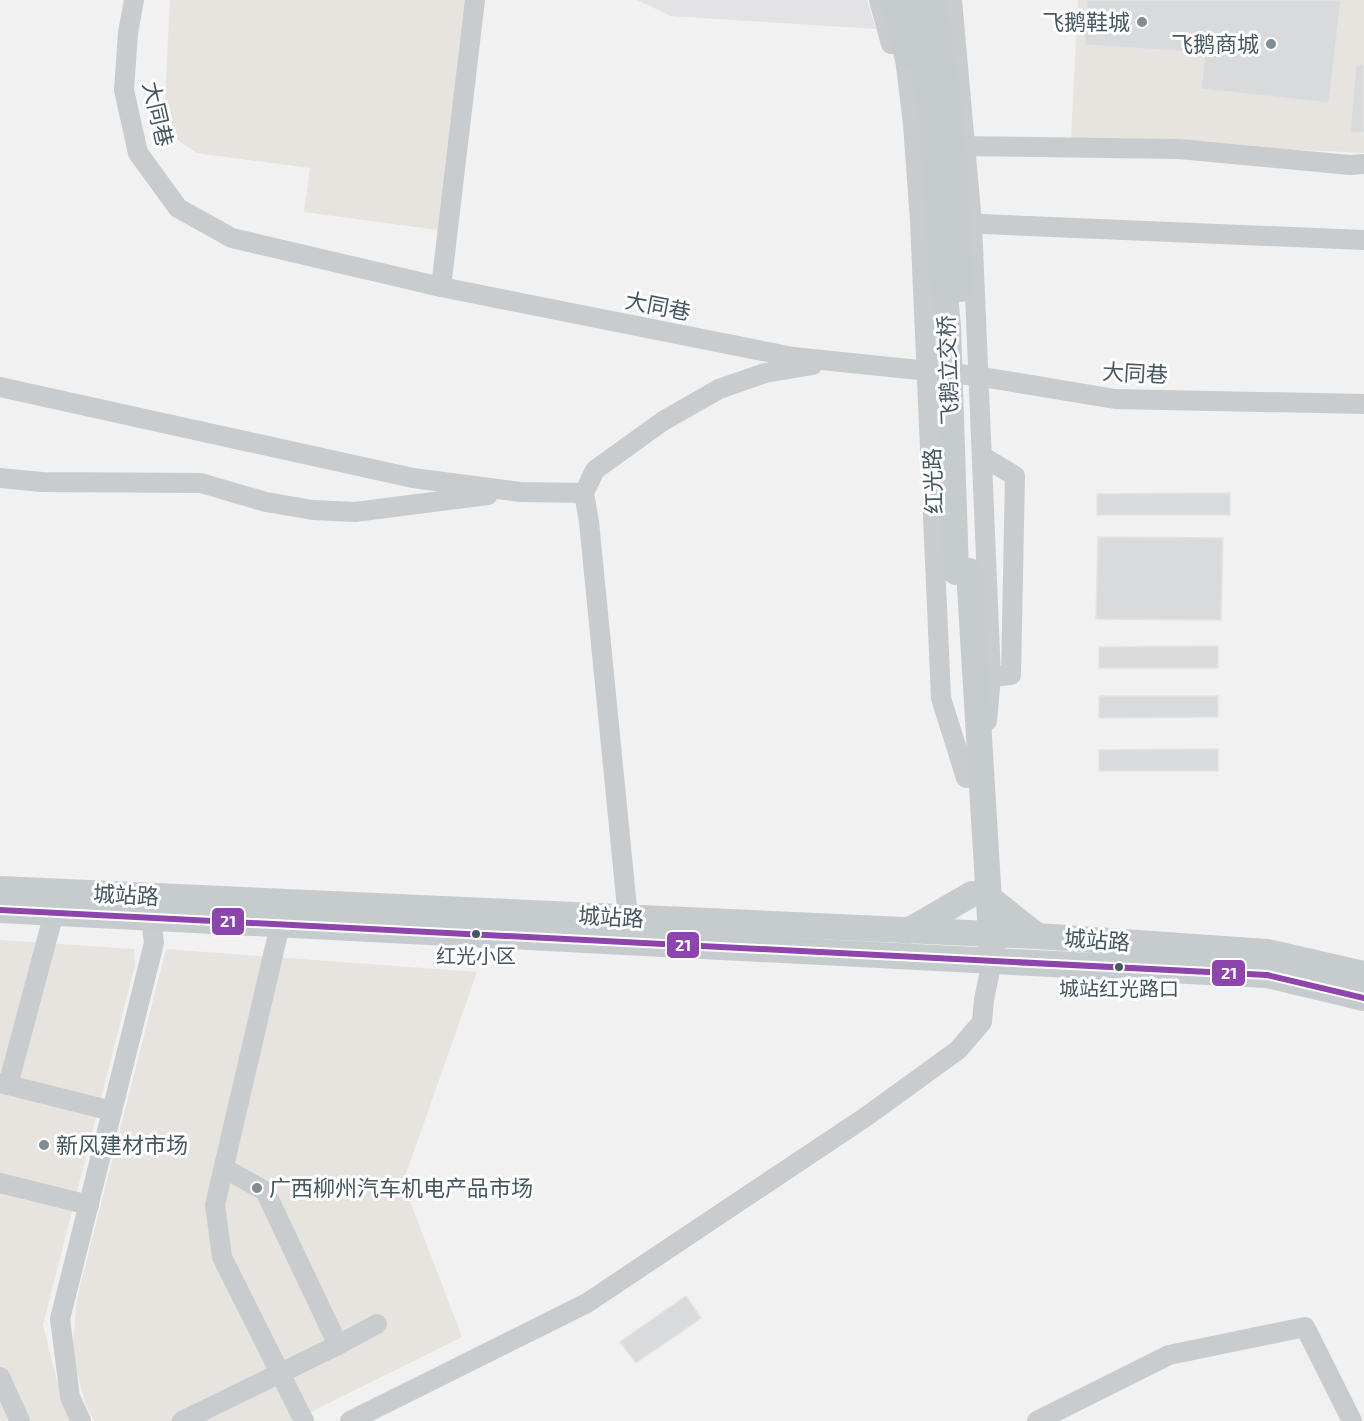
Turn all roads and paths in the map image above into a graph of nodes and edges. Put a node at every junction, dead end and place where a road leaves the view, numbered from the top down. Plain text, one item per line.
1 (134, 0) edge
2 (475, 0) edge
3 (879, 0) edge
4 (896, 0) edge
5 (914, 0) edge
6 (932, 0) edge
7 (950, 0) edge
8 (913, 124) junction
9 (914, 145) junction
10 (965, 146) junction
11 (1364, 164) edge
12 (947, 226) junction
13 (1364, 240) edge
14 (441, 288) junction
15 (839, 361) junction
16 (927, 370) junction
17 (977, 376) junction
18 (0, 387) edge
19 (1364, 404) edge
20 (982, 456) junction
21 (0, 478) edge
22 (520, 492) junction
23 (584, 493) junction
24 (991, 677) junction
25 (974, 778) junction
26 (0, 889) edge
27 (980, 896) junction
28 (0, 910) edge
29 (54, 913) junction
30 (151, 918) junction
31 (628, 918) junction
32 (280, 925) junction
33 (908, 931) junction
34 (982, 934) junction
35 (1037, 936) junction
36 (984, 961) junction
37 (1364, 974) edge
38 (1364, 998) edge
39 (4, 1084) edge
40 (112, 1111) junction
41 (224, 1168) junction
42 (0, 1183) edge
43 (89, 1206) junction
44 (377, 1324) dead end
45 (338, 1345) junction
46 (280, 1374) junction
47 (0, 1377) edge
48 (20, 1421) edge
49 (81, 1421) edge
50 (182, 1421) edge
51 (304, 1421) edge
52 (350, 1421) edge
53 (1037, 1421) edge
54 (1352, 1421) edge

1 - 14 street, 大同巷
2 - 14 street
3 - 8 street
4 - 8 street, 红光路
4 - 12 main road, bridge
5 - 12 main road, 飞鹅立交桥, bridge
6 - 12 main road, 飞鹅立交桥, bridge
7 - 10 street, 红光路
7 - 12 main road, bridge
8 - 9 street, 红光路
9 - 10 street
9 - 12 street, 红光路
10 - 11 street
10 - 12 street, 红光路
12 - 13 street
12 - 16 street, 红光路
12 - 17 street, 红光路
12 - 25 main road, 飞鹅立交桥, bridge
14 - 15 street, 大同巷
15 - 16 street, 大同巷
15 - 23 street
16 - 17 street, 大同巷
16 - 25 street, 红光路
17 - 19 street, 大同巷
17 - 20 street, 红光路
18 - 22 street
20 - 24 street, 红光路
20 - 24 street
21 - 22 street
22 - 23 street
23 - 31 street
24 - 25 street, 红光路
25 - 27 main road, 红光路
26 - 31 main road, 城站路
27 - 33 main road
27 - 34 main road, 红光路
27 - 35 main road
28 - 29 main road, 城站路
29 - 30 main road, 城站路
29 - 39 street
30 - 32 main road, 城站路
30 - 40 street
31 - 33 main road, 城站路
32 - 36 main road, 城站路
32 - 41 street
33 - 34 main road, 城站路
34 - 35 main road, 城站路
34 - 36 main road, 红光路
35 - 37 main road, 城站路
36 - 38 main road, 城站路
36 - 52 street
39 - 40 street
40 - 43 street
41 - 45 street
41 - 46 street
42 - 43 street
43 - 49 street
44 - 45 street
45 - 46 street
46 - 50 street
46 - 51 street
47 - 48 street
53 - 54 street

